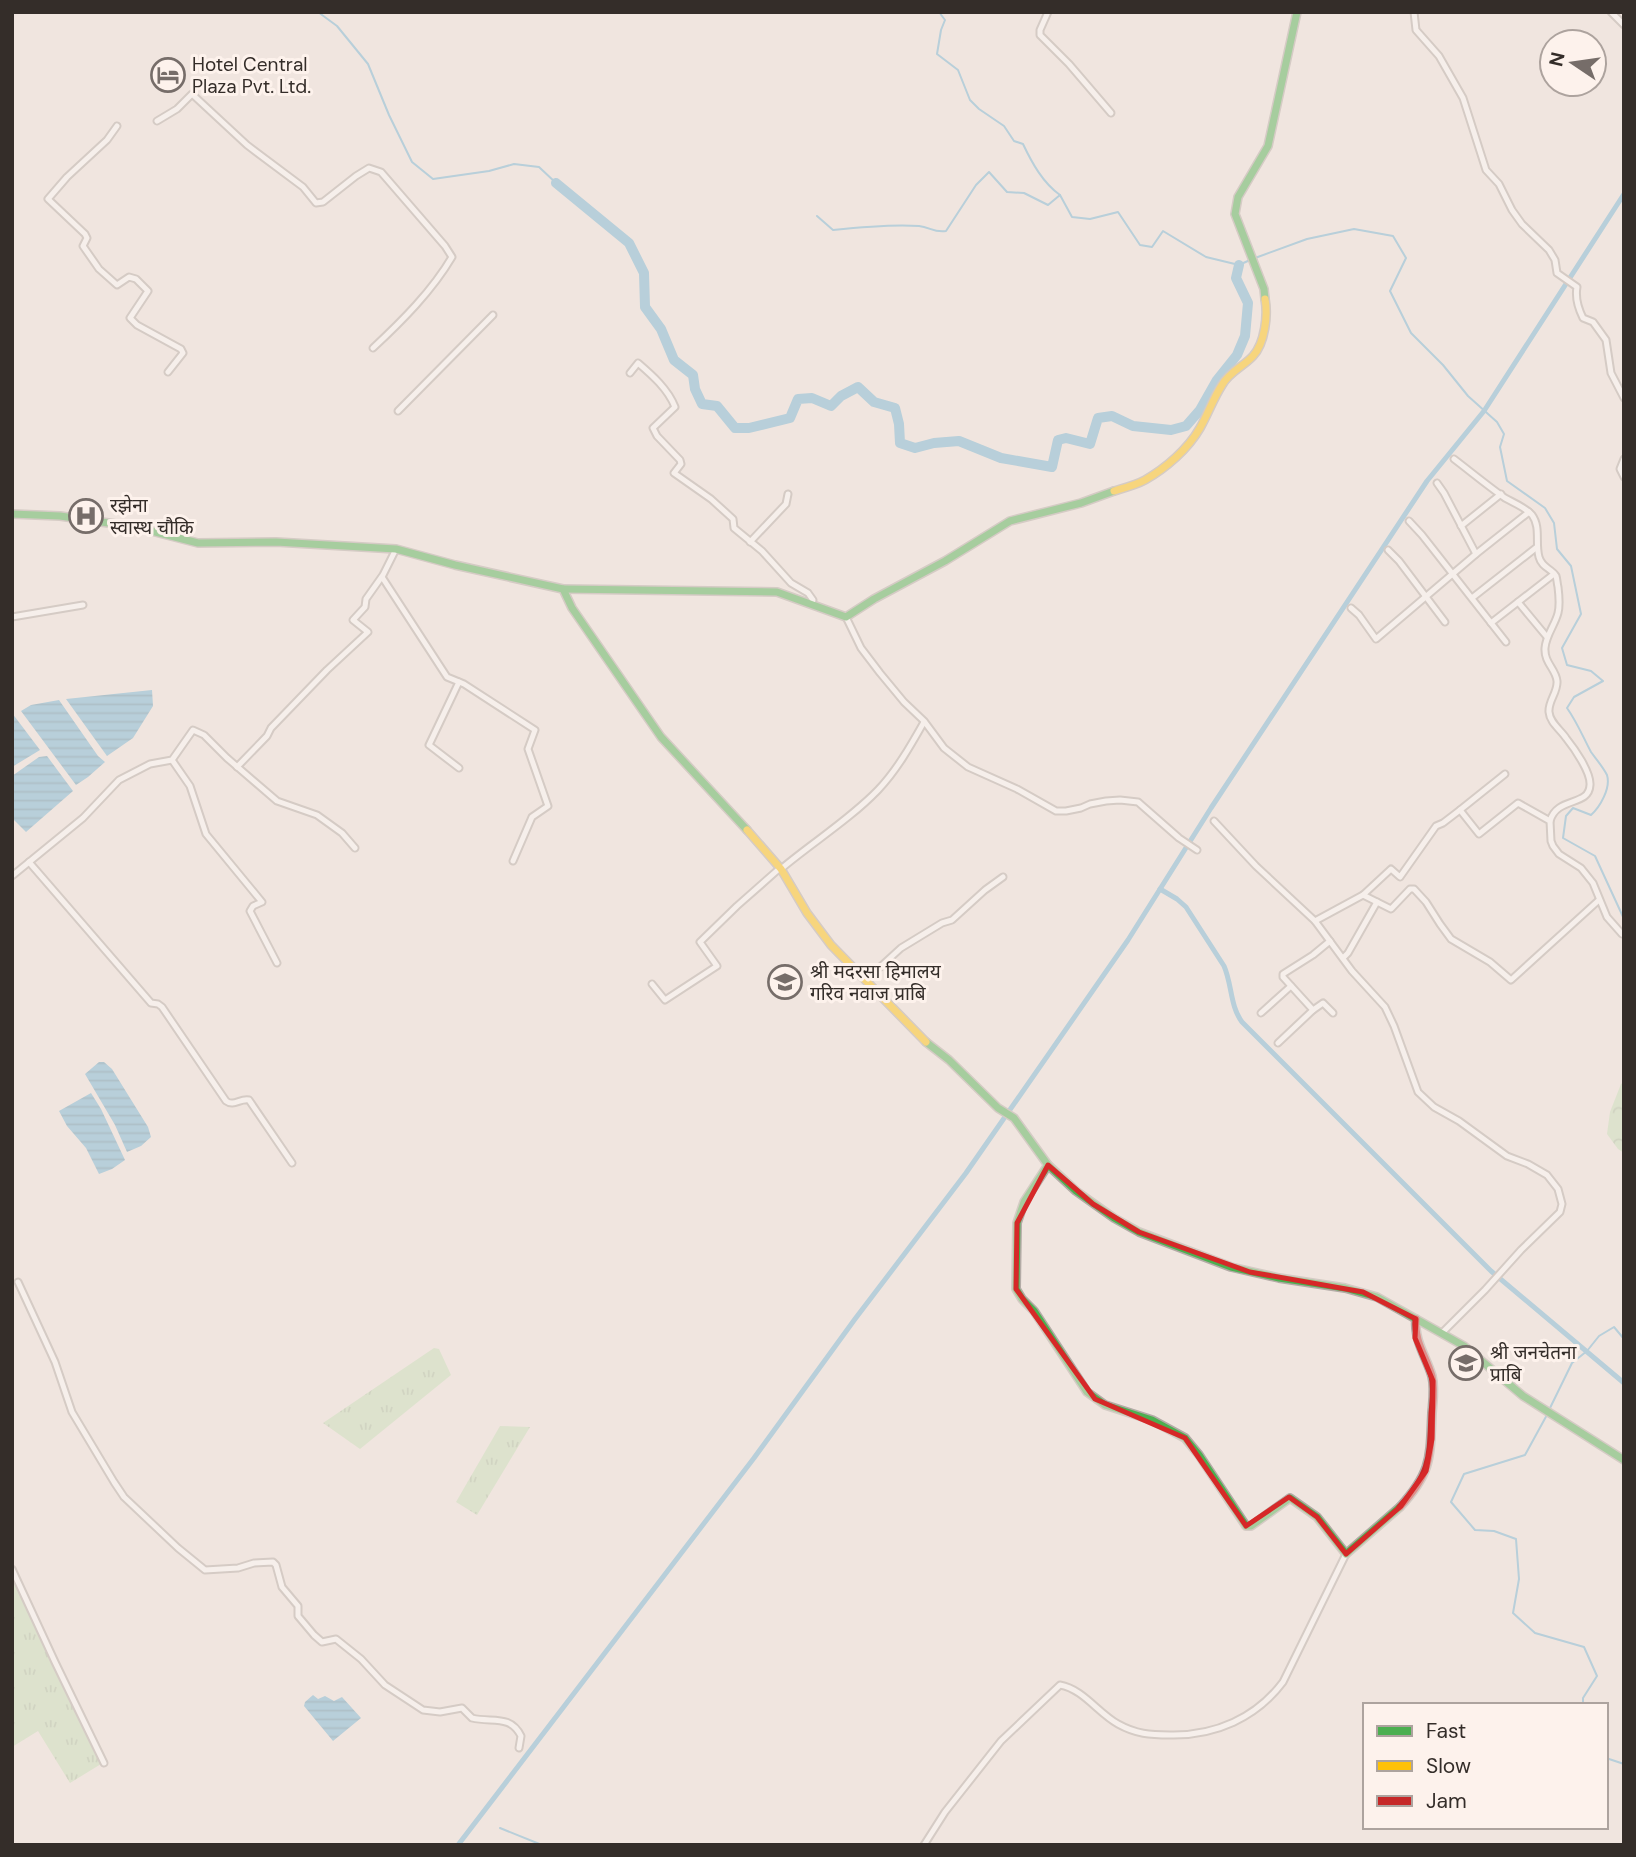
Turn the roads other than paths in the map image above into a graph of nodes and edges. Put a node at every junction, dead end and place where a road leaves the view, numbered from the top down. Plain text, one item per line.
1 (1048, 12) edge
2 (1297, 12) edge
3 (1413, 12) edge
4 (1611, 12) edge
5 (1624, 25) edge
6 (1111, 113) dead end
7 (157, 121) dead end
8 (117, 125) dead end
9 (493, 315) dead end
10 (373, 348) dead end
11 (168, 372) dead end
12 (630, 373) dead end
13 (1624, 398) edge
14 (398, 411) dead end
15 (1454, 459) dead end
16 (1624, 459) edge
17 (1624, 477) edge
18 (1437, 483) dead end
19 (788, 494) dead end
20 (1501, 494) junction
21 (1529, 512) junction
22 (12, 514) edge
23 (1409, 521) dead end
24 (1461, 526) junction
25 (750, 541) junction
26 (1537, 547) junction
27 (396, 550) junction
28 (1388, 550) dead end
29 (1476, 554) junction
30 (1452, 573) junction
31 (1554, 575) junction
32 (382, 577) junction
33 (563, 589) junction
34 (1426, 596) junction
35 (1472, 598) junction
36 (1518, 602) junction
37 (812, 604) junction
38 (83, 605) dead end
39 (1351, 608) dead end
40 (12, 617) edge
41 (846, 617) junction
42 (1445, 622) dead end
43 (1491, 623) junction
44 (1547, 637) junction
45 (1506, 642) dead end
46 (459, 682) junction
47 (924, 722) junction
48 (172, 760) junction
49 (237, 766) junction
50 (459, 768) dead end
51 (1505, 774) dead end
52 (1460, 810) junction
53 (1214, 821) dead end
54 (1550, 821) junction
55 (355, 848) dead end
56 (1195, 849) dead end
57 (513, 861) dead end
58 (29, 862) junction
59 (780, 869) junction
60 (12, 876) edge
61 (1003, 877) dead end
62 (1363, 895) junction
63 (1599, 900) junction
64 (1377, 902) junction
65 (1315, 921) junction
66 (1622, 934) dead end
67 (1330, 941) junction
68 (1343, 958) junction
69 (277, 963) dead end
70 (866, 980) junction
71 (652, 984) dead end
72 (1291, 986) junction
73 (1313, 1010) junction
74 (1261, 1013) dead end
75 (1333, 1013) dead end
76 (1278, 1043) dead end
77 (292, 1163) dead end
78 (1048, 1165) junction
79 (18, 1282) dead end
80 (1416, 1319) junction
81 (1442, 1333) junction
82 (1624, 1460) edge
83 (1346, 1553) junction
84 (12, 1569) edge
85 (519, 1748) dead end
86 (104, 1763) dead end
87 (924, 1845) edge

1 - 6 street
2 - 41 street
3 - 13 street
4 - 5 street
7 - 10 street
8 - 11 street
9 - 14 street
12 - 25 street
15 - 20 street
16 - 17 street
18 - 24 street
19 - 25 street
20 - 21 street
20 - 24 street
21 - 26 street
21 - 29 street
22 - 27 street
23 - 30 street
24 - 29 street
25 - 37 street
26 - 31 street
26 - 35 street
27 - 32 street
27 - 33 street
28 - 34 street
29 - 30 street
30 - 34 street
30 - 35 street
31 - 36 street
31 - 44 street
32 - 46 street
32 - 49 street
33 - 37 street
33 - 59 street
34 - 39 street
34 - 42 street
35 - 43 street
36 - 43 street
36 - 44 street
37 - 41 street
38 - 40 street
41 - 47 street
43 - 45 street
44 - 54 street
46 - 50 street
46 - 57 street
47 - 56 street
47 - 59 street
48 - 49 street
48 - 58 street
48 - 69 street
49 - 55 street
51 - 52 street
52 - 54 street
52 - 62 street
53 - 65 street
54 - 63 street
58 - 60 street
58 - 77 street
59 - 70 street
59 - 71 street
61 - 70 street
62 - 64 street
62 - 65 street
63 - 64 street
63 - 66 street
64 - 68 street
65 - 67 street
67 - 68 street
67 - 72 street
68 - 81 street
70 - 78 street
72 - 73 street
72 - 74 street
73 - 75 street
73 - 76 street
78 - 80 street
78 - 83 street
79 - 85 street
80 - 81 street
80 - 83 street
81 - 82 street
83 - 87 street
84 - 86 street

